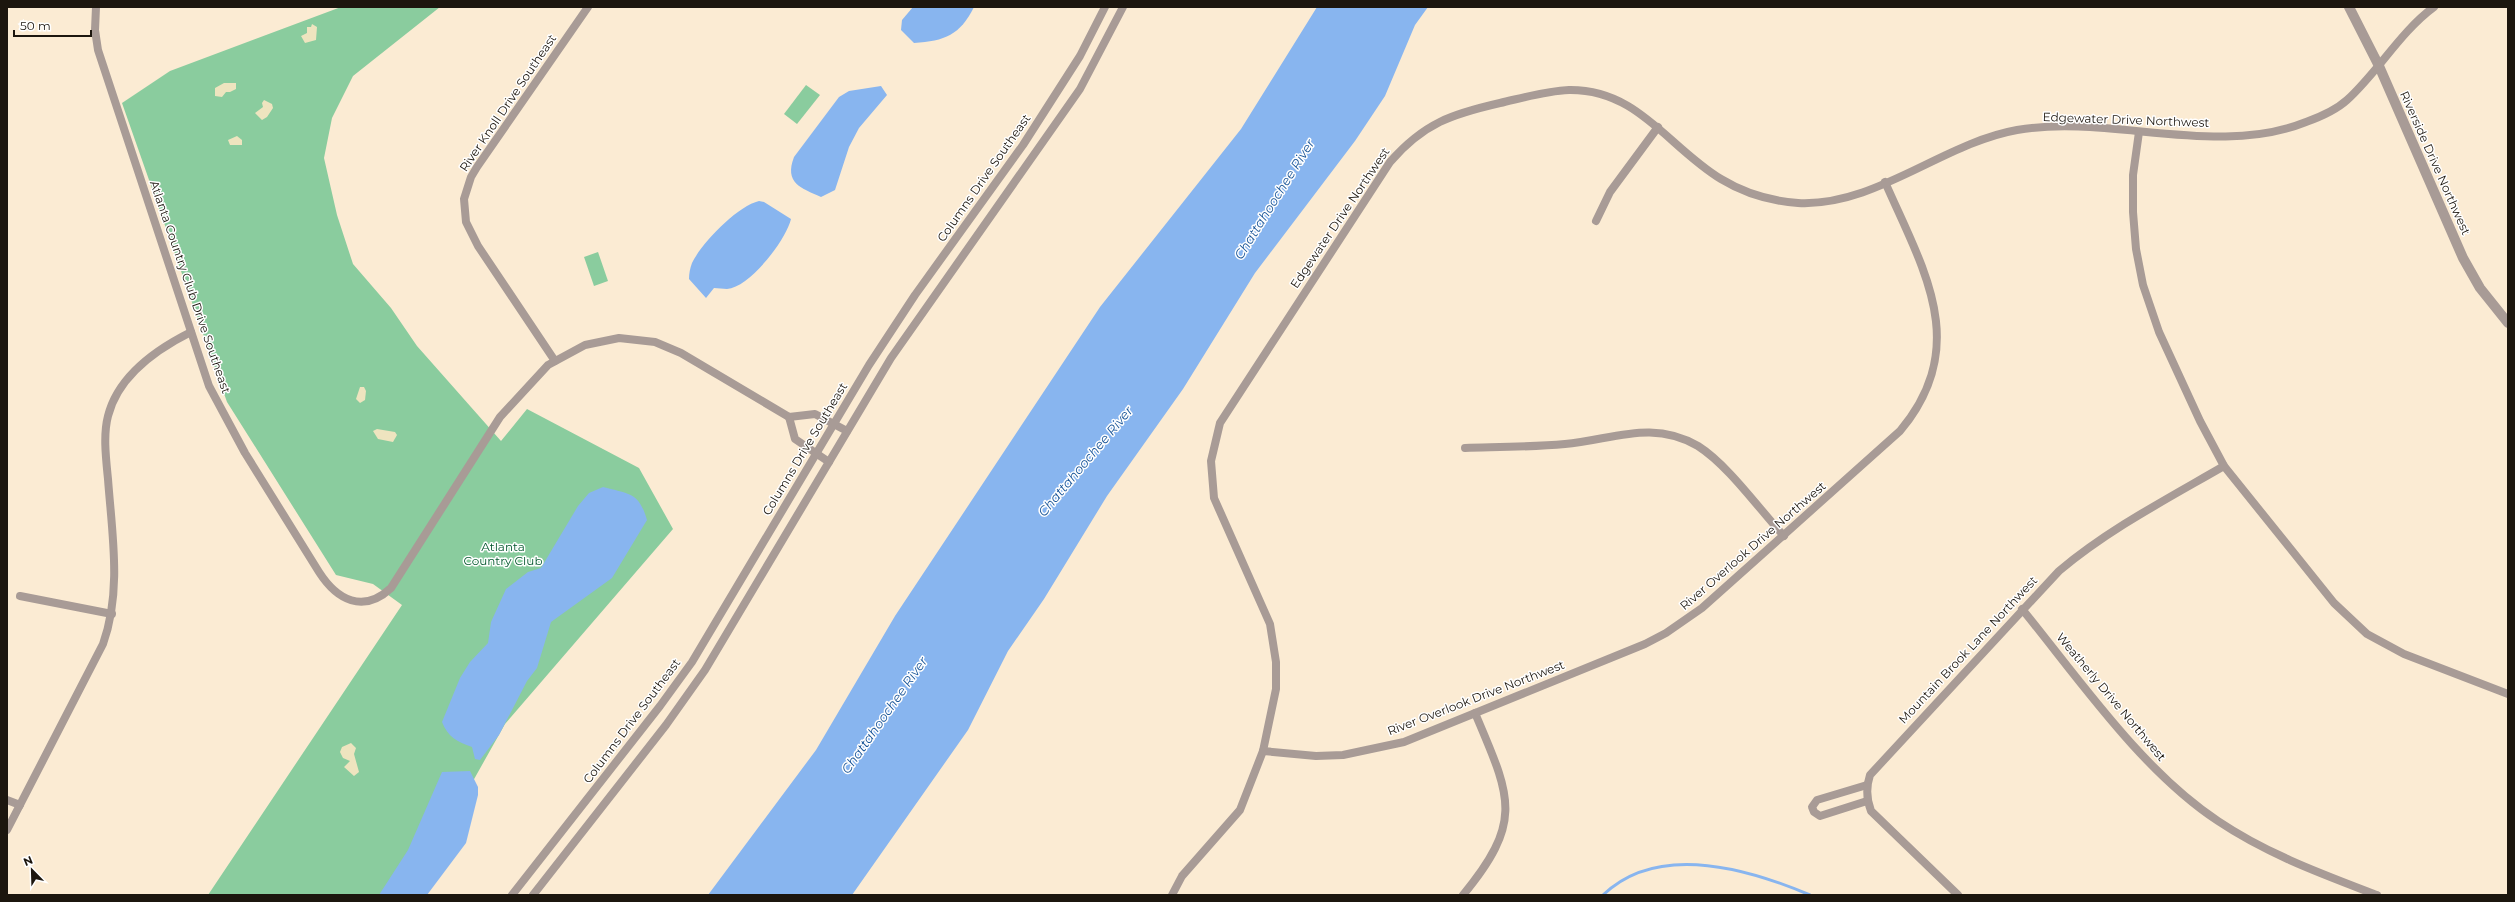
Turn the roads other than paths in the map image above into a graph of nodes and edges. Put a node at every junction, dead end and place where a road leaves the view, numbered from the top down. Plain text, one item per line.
1 (96, 7) edge
2 (588, 7) edge
3 (1105, 7) edge
4 (1123, 7) edge
5 (2349, 7) edge
6 (2434, 7) edge
7 (2379, 66) junction
8 (1658, 127) junction
9 (2138, 132) junction
10 (1885, 182) junction
11 (1596, 221) dead end
12 (2508, 323) edge
13 (191, 332) junction
14 (555, 360) junction
15 (789, 417) junction
16 (834, 424) junction
17 (847, 431) junction
18 (1465, 448) dead end
19 (816, 454) junction
20 (829, 462) junction
21 (2224, 466) junction
22 (1784, 536) junction
23 (20, 596) dead end
24 (2022, 609) junction
25 (112, 614) junction
26 (2508, 694) edge
27 (1475, 713) junction
28 (1263, 751) junction
29 (1867, 785) junction
30 (7, 800) edge
31 (1868, 801) junction
32 (20, 806) junction
33 (7, 830) edge
34 (512, 895) edge
35 (533, 895) edge
36 (1172, 895) edge
37 (1462, 895) edge
38 (1958, 895) edge
39 (2377, 895) edge

1 - 13 street, Atlanta Country Club Drive Southeast
2 - 14 street, River Knoll Drive Southeast
3 - 16 street, Columns Drive Southeast
4 - 17 street
5 - 7 street, Riverside Drive Northwest
6 - 7 street, Edgewater Drive Northwest
7 - 9 street, Edgewater Drive Northwest
7 - 12 street, Riverside Drive Northwest
8 - 10 street, Edgewater Drive Northwest
8 - 11 street
8 - 28 street, Edgewater Drive Northwest
9 - 10 street, Edgewater Drive Northwest
9 - 21 street
10 - 22 street, River Overlook Drive Northwest
13 - 14 street, Atlanta Country Club Drive Southeast
13 - 25 street
14 - 15 street, Atlanta Country Club Drive Southeast
15 - 16 street
15 - 19 street
16 - 17 street
16 - 19 street, Columns Drive Southeast
17 - 20 street
18 - 22 street
19 - 20 street
19 - 34 street, Columns Drive Southeast
20 - 35 street
21 - 24 street, Mountain Brook Lane Northwest
21 - 26 street
22 - 27 street, River Overlook Drive Northwest
23 - 25 street
24 - 29 street, Mountain Brook Lane Northwest
24 - 39 street, Weatherly Drive Northwest
25 - 32 street
27 - 28 street, River Overlook Drive Northwest
27 - 37 street
28 - 36 street, Edgewater Drive Northwest
29 - 31 street, Mountain Brook Lane Northwest
29 - 31 street
30 - 32 street
31 - 38 street, Mountain Brook Lane Northwest
32 - 33 street

